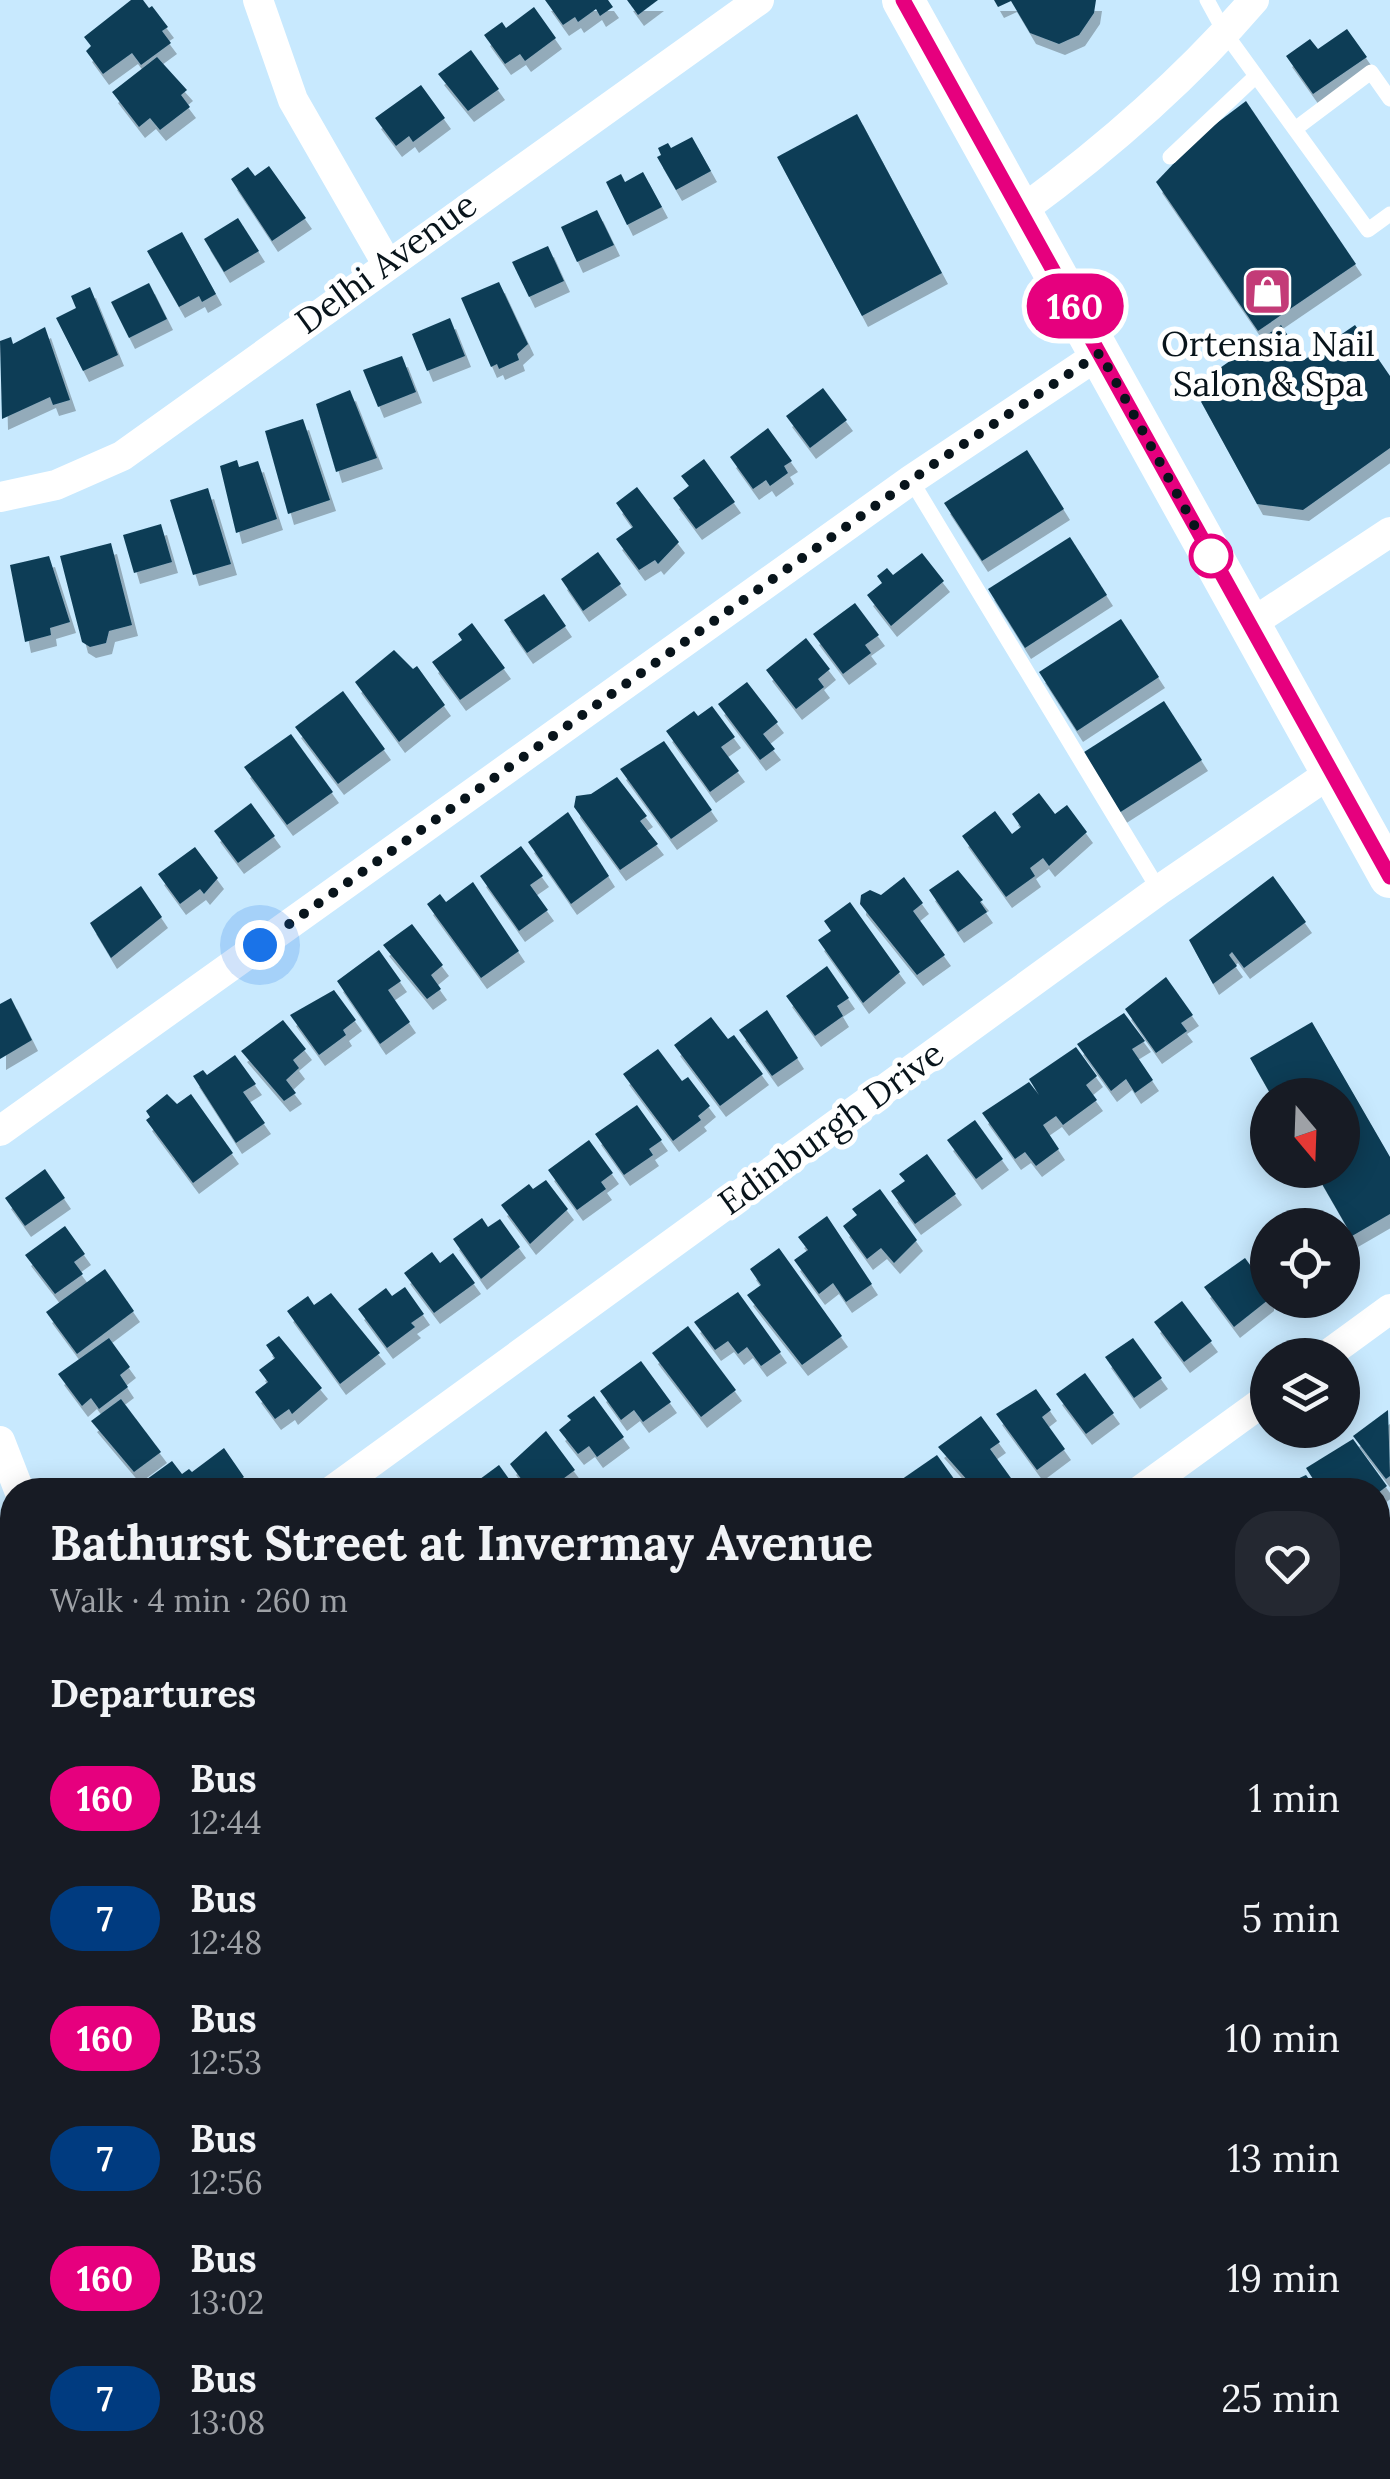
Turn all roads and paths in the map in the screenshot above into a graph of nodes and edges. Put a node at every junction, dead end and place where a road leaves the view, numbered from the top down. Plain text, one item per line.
1 (258, 0) edge
2 (759, 0) edge
3 (903, 0) edge
4 (1207, 0) edge
5 (1254, 0) edge
6 (1225, 33) junction
7 (1256, 76) junction
8 (1390, 100) edge
9 (1295, 129) junction
10 (1170, 157) dead end
11 (1021, 211) junction
12 (1390, 214) edge
13 (386, 262) junction
14 (1100, 353) junction
15 (911, 480) junction
16 (0, 497) edge
17 (1390, 532) edge
18 (1249, 625) junction
19 (1332, 771) junction
20 (1390, 877) edge
21 (1159, 890) junction
22 (0, 1131) edge
23 (1390, 1309) edge
24 (1350, 1338) edge
25 (1250, 1411) edge
26 (0, 1441) edge
27 (14, 1478) edge
28 (350, 1478) edge
29 (1158, 1478) edge

1 - 13 street
2 - 13 street, Delhi Avenue
3 - 11 main road
4 - 6 lane
5 - 6 street
6 - 7 lane
6 - 11 street
7 - 9 lane
7 - 10 lane
8 - 9 lane
9 - 12 lane
11 - 14 main road
13 - 16 street, Delhi Avenue
14 - 15 street
14 - 18 main road
15 - 21 lane
15 - 22 street
17 - 18 street
18 - 19 main road
19 - 20 main road
19 - 21 street, Edinburgh Drive
21 - 28 street, Edinburgh Drive
23 - 24 street
25 - 29 street
26 - 27 street

